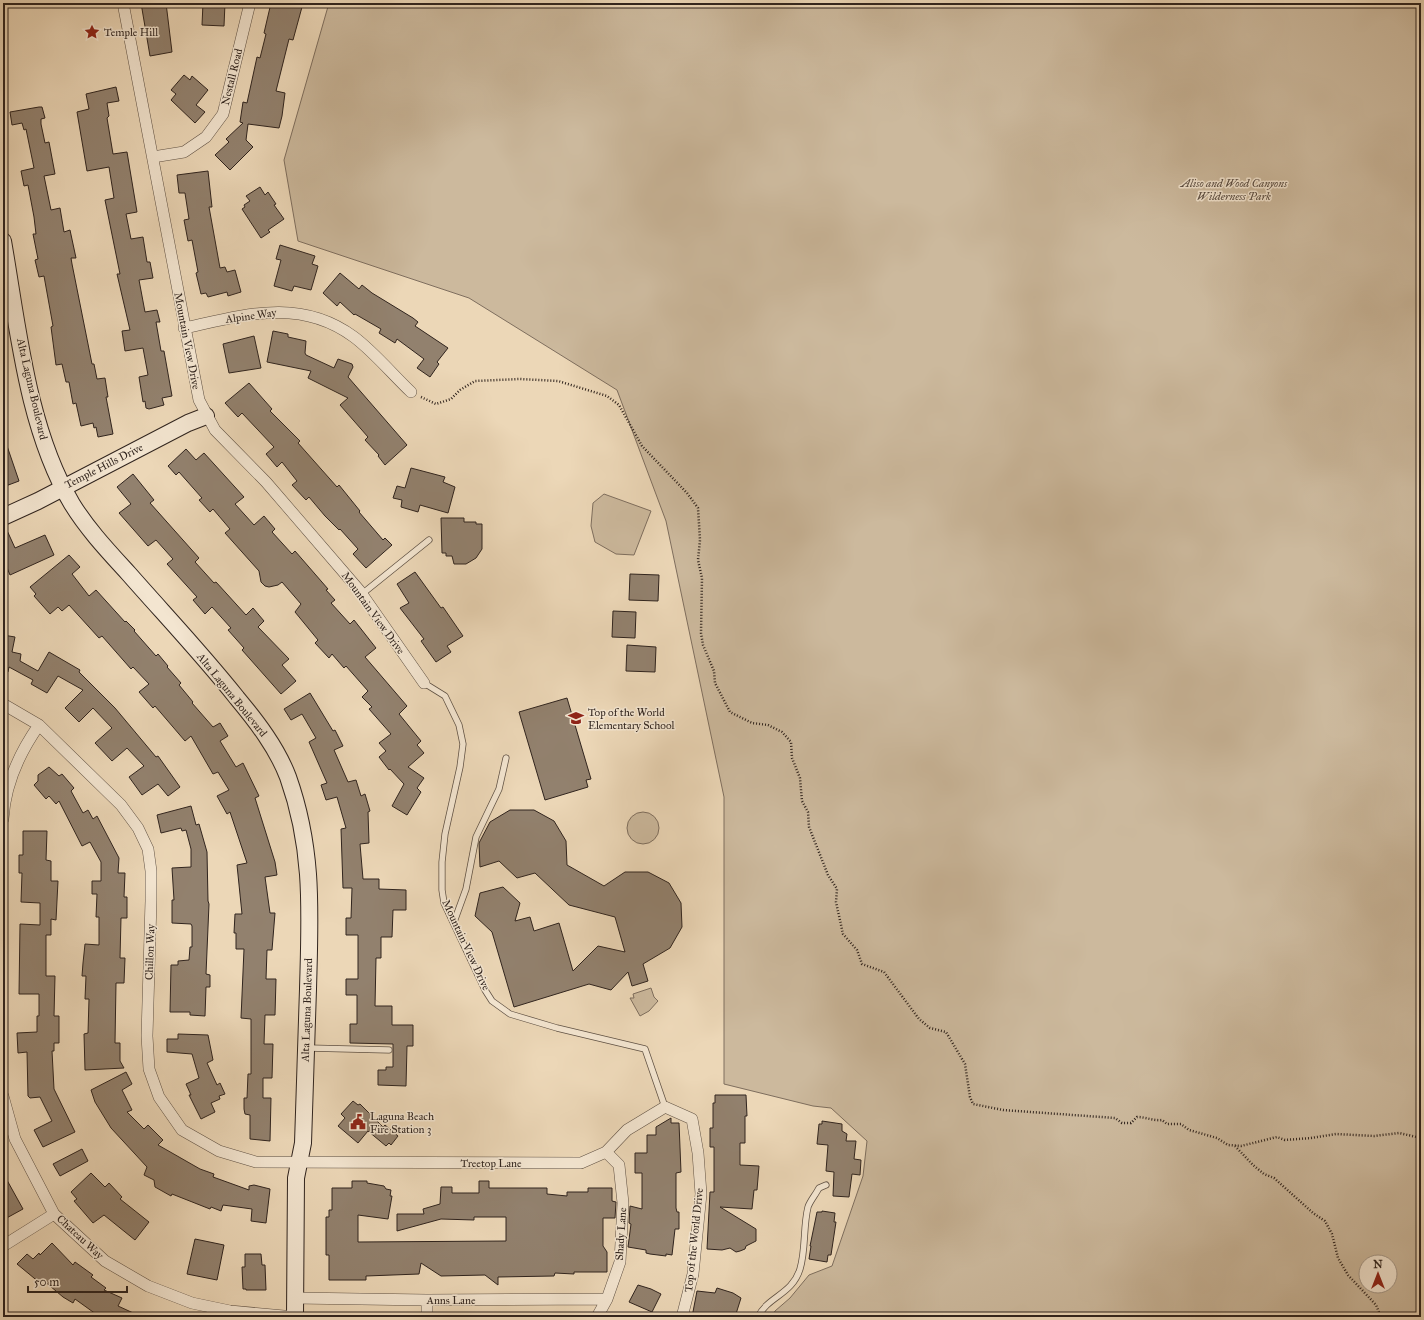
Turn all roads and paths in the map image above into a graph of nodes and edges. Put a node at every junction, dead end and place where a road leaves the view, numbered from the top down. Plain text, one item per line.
1 (123, 3) edge
2 (250, 3) edge
3 (153, 156) junction
4 (3, 241) edge
5 (184, 328) junction
6 (412, 392) joint
7 (206, 416) junction
8 (63, 487) junction
9 (3, 517) edge
10 (430, 540) dead end
11 (362, 594) junction
12 (424, 683) joint
13 (3, 704) edge
14 (39, 725) junction
15 (506, 758) dead end
16 (3, 819) edge
17 (454, 922) junction
18 (306, 1048) junction
19 (389, 1050) dead end
20 (3, 1096) edge
21 (665, 1107) junction
22 (1421, 1138) edge
23 (1234, 1145) junction
24 (606, 1152) junction
25 (299, 1162) junction
26 (826, 1185) dead end
27 (54, 1214) junction
28 (3, 1246) edge
29 (295, 1298) junction
30 (607, 1299) junction
31 (427, 1300) junction
32 (295, 1317) edge
33 (427, 1317) edge
34 (597, 1317) edge
35 (682, 1317) edge
36 (758, 1317) edge
37 (1381, 1317) edge

1 - 3 street, Mountain View Drive
2 - 3 street, Nestall Road
3 - 5 street, Mountain View Drive
4 - 8 main road, Alta Laguna Boulevard
5 - 6 street, Alpine Way
5 - 7 street, Mountain View Drive
6 - 23 path
7 - 8 main road, Temple Hills Drive
7 - 11 street, Mountain View Drive
8 - 9 main road, Temple Hills Drive
8 - 18 main road, Alta Laguna Boulevard
10 - 11 lane
11 - 12 street, Mountain View Drive
12 - 17 lane, Mountain View Drive
13 - 14 street, Chillon Way
14 - 16 street
14 - 25 street, Chillon Way
15 - 17 lane
17 - 21 lane, Mountain View Drive
18 - 19 lane
18 - 25 main road, Alta Laguna Boulevard
20 - 27 street, Chateau Way
21 - 24 street, Treetop Lane
21 - 35 street, Top of the World Drive
22 - 23 path
23 - 37 path
24 - 25 street, Treetop Lane
24 - 30 street, Shady Lane
25 - 29 main road, Alta Laguna Boulevard
26 - 36 lane
27 - 28 street
27 - 32 street, Chateau Way
29 - 31 street, Anns Lane
29 - 32 main road, Alta Laguna Boulevard
30 - 31 street, Anns Lane
30 - 34 street, Shady Lane
31 - 33 street

